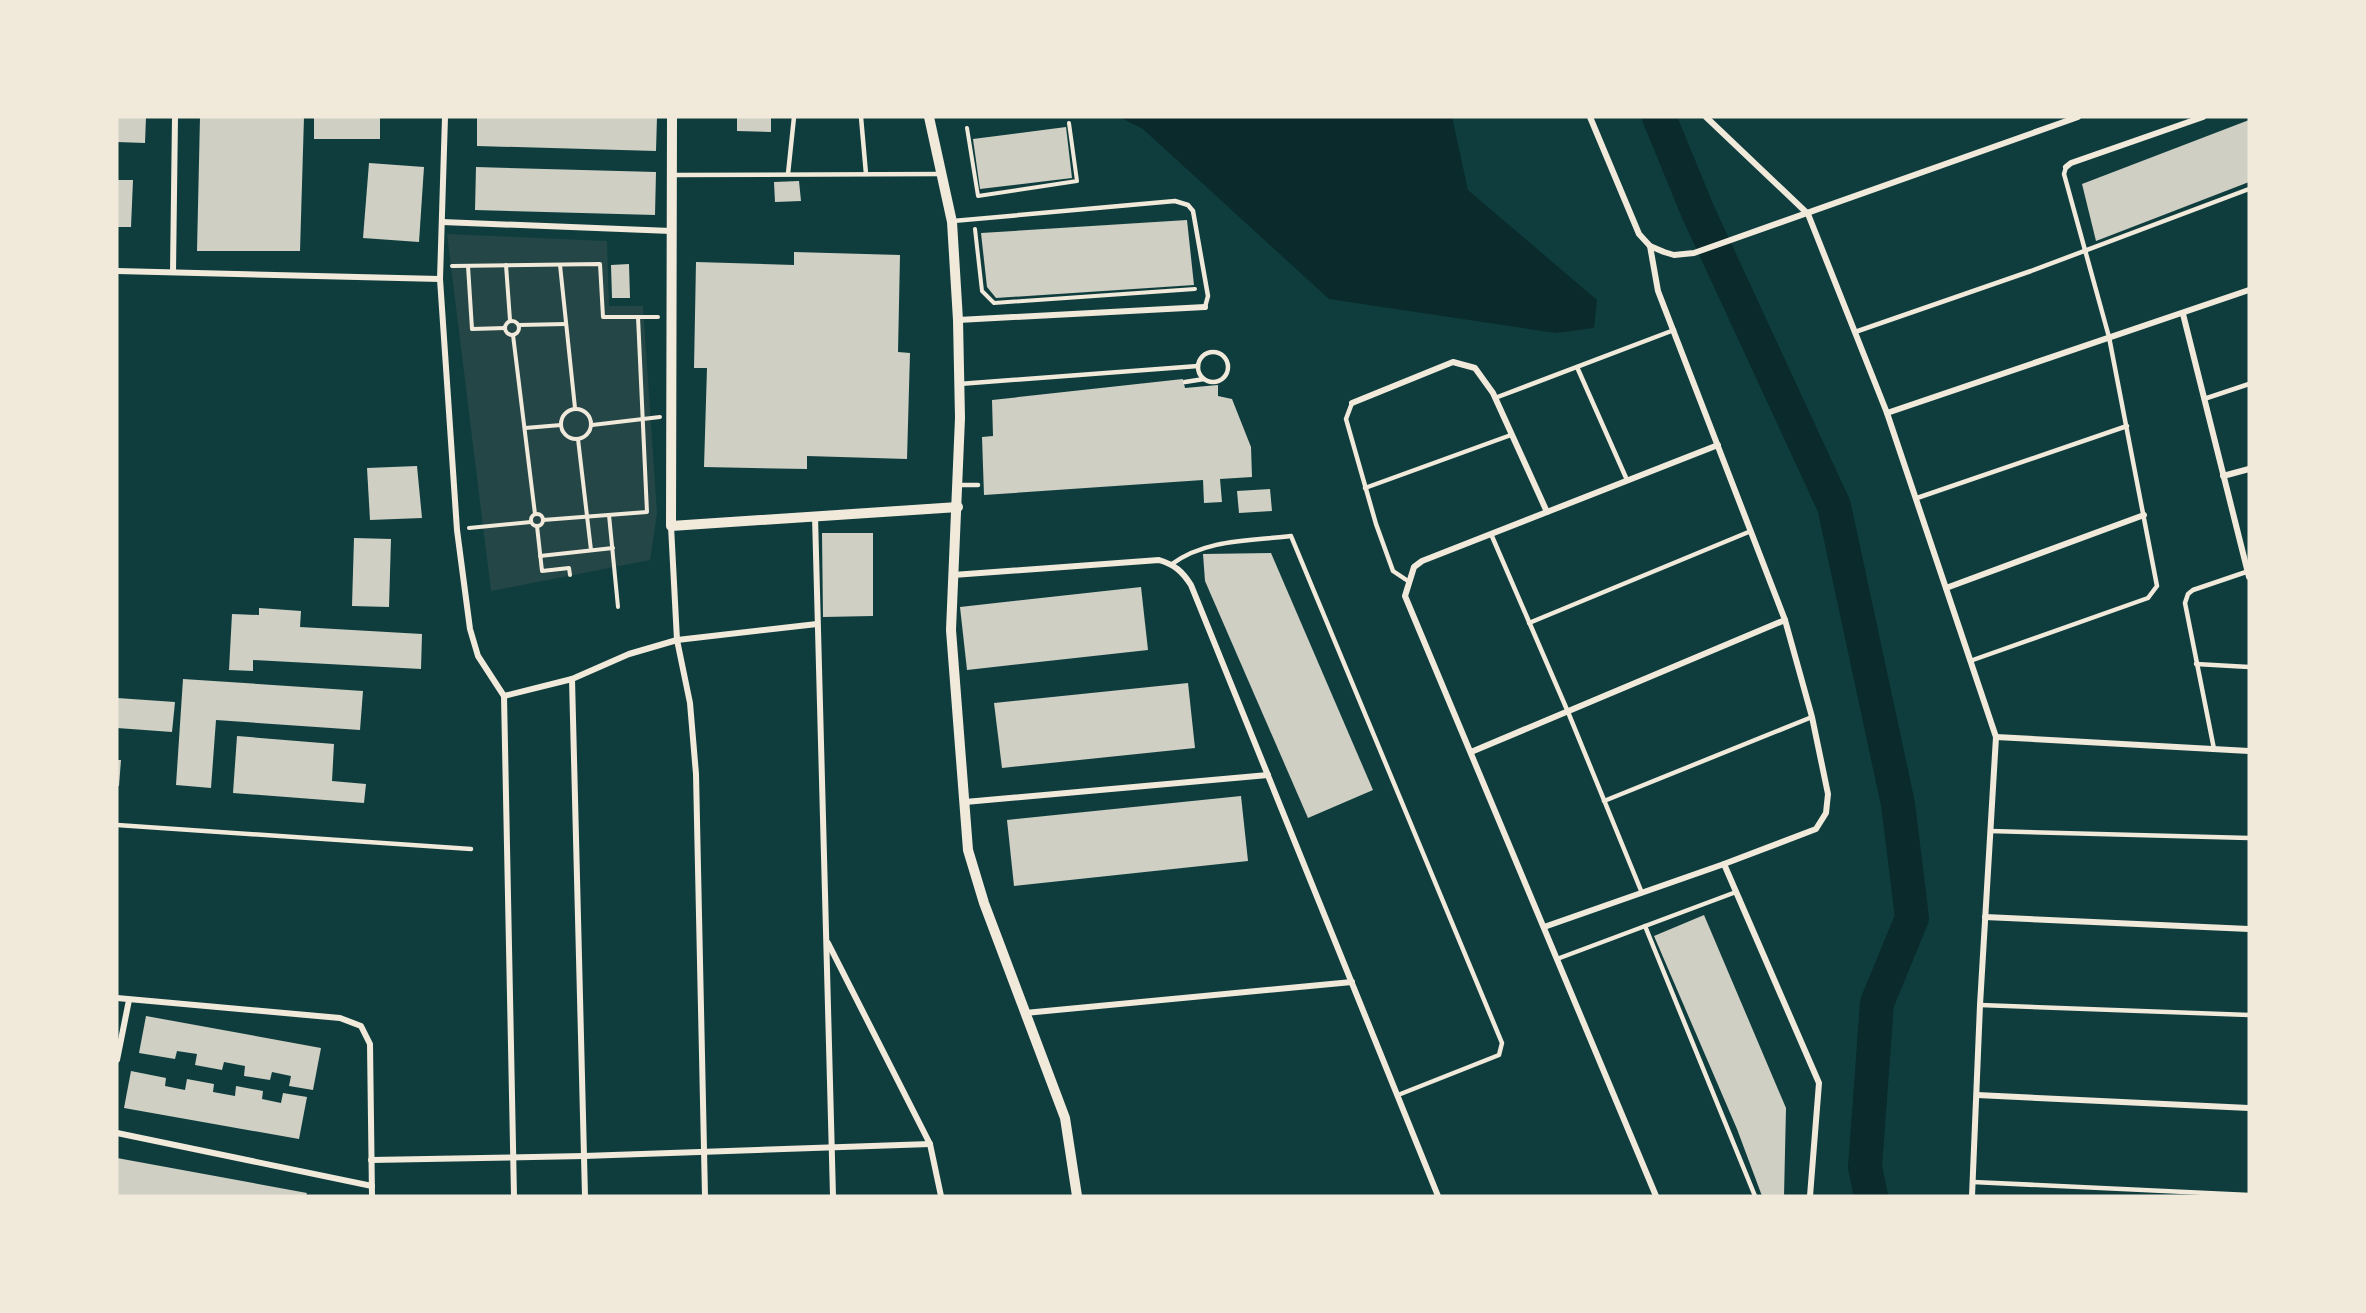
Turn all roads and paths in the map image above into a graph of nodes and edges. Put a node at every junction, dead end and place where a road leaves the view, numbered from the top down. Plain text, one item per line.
1 (175, 117) edge
2 (445, 117) edge
3 (672, 117) edge
4 (794, 117) edge
5 (861, 117) edge
6 (929, 117) edge
7 (1590, 117) edge
8 (1706, 117) edge
9 (2078, 117) edge
10 (2203, 117) edge
11 (1069, 123) dead end
12 (967, 128) dead end
13 (2066, 167) joint
14 (788, 174) junction
15 (866, 174) junction
16 (943, 174) junction
17 (672, 175) junction
18 (2249, 189) edge
19 (1808, 214) junction
20 (973, 219) junction
21 (442, 222) junction
22 (952, 222) junction
23 (672, 231) junction
24 (1650, 246) junction
25 (2086, 249) junction
26 (506, 265) junction
27 (560, 265) junction
28 (441, 266) junction
29 (468, 266) junction
30 (117, 271) edge
31 (173, 272) junction
32 (440, 279) junction
33 (1206, 288) junction
34 (2249, 290) edge
35 (1205, 307) joint
36 (2183, 314) junction
37 (638, 317) junction
38 (671, 317) junction
39 (510, 320) junction
40 (958, 320) junction
41 (566, 324) junction
42 (519, 326) junction
43 (505, 328) junction
44 (1674, 330) junction
45 (1855, 332) junction
46 (513, 335) junction
47 (2109, 337) junction
48 (1198, 366) junction
49 (1577, 367) junction
50 (1204, 379) junction
51 (1185, 382) dead end
52 (959, 384) junction
53 (2249, 384) edge
54 (1495, 398) junction
55 (2204, 399) junction
56 (1352, 403) joint
57 (575, 408) junction
58 (1887, 413) junction
59 (671, 416) junction
60 (642, 419) junction
61 (561, 425) junction
62 (592, 425) junction
63 (2127, 426) junction
64 (525, 428) junction
65 (1511, 435) junction
66 (578, 439) junction
67 (1718, 445) junction
68 (2249, 469) edge
69 (2223, 476) junction
70 (1628, 480) junction
71 (978, 484) dead end
72 (958, 485) junction
73 (1365, 488) junction
74 (1917, 498) junction
75 (958, 507) junction
76 (1547, 512) junction
77 (535, 514) junction
78 (609, 515) junction
79 (2144, 515) junction
80 (587, 516) junction
81 (814, 516) junction
82 (543, 520) junction
83 (531, 522) junction
84 (537, 526) junction
85 (671, 526) junction
86 (457, 530) junction
87 (1751, 531) junction
88 (1491, 534) junction
89 (613, 548) junction
90 (591, 550) junction
91 (540, 556) junction
92 (1172, 564) junction
93 (2247, 574) edge
94 (570, 575) dead end
95 (953, 575) junction
96 (1408, 582) junction
97 (1946, 588) junction
98 (618, 607) dead end
99 (1785, 620) junction
100 (1529, 622) junction
101 (817, 624) junction
102 (677, 640) junction
103 (1970, 661) junction
104 (2196, 664) junction
105 (2249, 667) edge
106 (572, 679) junction
107 (504, 696) junction
108 (1568, 712) junction
109 (1812, 717) junction
110 (1996, 737) junction
111 (2214, 749) junction
112 (2249, 751) edge
113 (1471, 752) junction
114 (1268, 775) junction
115 (1604, 801) junction
116 (965, 802) junction
117 (117, 825) edge
118 (1990, 831) junction
119 (2249, 838) edge
120 (471, 849) dead end
121 (1724, 864) junction
122 (1736, 892) junction
123 (1642, 893) junction
124 (1985, 917) junction
125 (1645, 926) junction
126 (1544, 927) junction
127 (2249, 929) edge
128 (826, 941) junction
129 (1557, 958) junction
130 (1352, 982) junction
131 (117, 998) edge
132 (129, 1000) junction
133 (1980, 1005) junction
134 (1024, 1013) junction
135 (2249, 1015) edge
136 (117, 1060) edge
137 (1398, 1095) junction
138 (1977, 1095) junction
139 (2249, 1108) edge
140 (117, 1133) edge
141 (930, 1144) junction
142 (832, 1148) junction
143 (705, 1152) junction
144 (584, 1156) junction
145 (513, 1158) junction
146 (371, 1160) junction
147 (1973, 1182) junction
148 (372, 1186) junction
149 (2249, 1195) edge
150 (372, 1196) edge
151 (514, 1196) edge
152 (585, 1196) edge
153 (705, 1196) edge
154 (833, 1196) edge
155 (941, 1196) edge
156 (1077, 1196) edge
157 (1438, 1196) edge
158 (1656, 1196) edge
159 (1755, 1196) edge
160 (1810, 1196) edge
161 (1972, 1196) edge

1 - 31 street
2 - 21 street
3 - 17 street
4 - 14 lane
5 - 15 lane
6 - 16 street
7 - 24 street
8 - 19 street
9 - 19 street
10 - 13 street
11 - 12 path
13 - 25 lane
14 - 15 lane
14 - 17 lane
15 - 16 lane
16 - 22 street
17 - 23 street
18 - 25 lane
19 - 24 street
19 - 45 street
20 - 22 lane
20 - 33 lane
20 - 33 path
21 - 23 street
21 - 28 street
22 - 40 street
23 - 38 street
24 - 44 street
25 - 45 lane
25 - 47 lane
26 - 27 path
26 - 29 path
26 - 39 path
27 - 37 path
27 - 41 path
28 - 29 path
28 - 32 street
29 - 43 path
30 - 31 street
31 - 32 street
32 - 86 street
33 - 35 lane
34 - 36 street
35 - 40 street
36 - 47 street
36 - 55 street
37 - 38 path
37 - 60 path
38 - 59 street
39 - 42 path
39 - 43 path
40 - 52 street
41 - 42 path
41 - 57 path
42 - 46 path
43 - 46 path
44 - 49 lane
44 - 67 street
45 - 58 street
46 - 64 path
47 - 58 street
47 - 63 lane
48 - 50 lane
48 - 50 lane
48 - 52 lane
49 - 54 lane
49 - 70 lane
50 - 51 lane
52 - 72 street
53 - 55 lane
54 - 56 street
54 - 65 street
55 - 69 street
56 - 73 lane
57 - 61 path
57 - 62 path
58 - 74 street
59 - 60 path
59 - 85 street
60 - 62 path
60 - 78 path
61 - 64 path
61 - 66 path
62 - 66 path
63 - 74 lane
63 - 79 lane
64 - 77 path
65 - 73 lane
65 - 76 street
66 - 80 path
67 - 70 street
67 - 87 street
68 - 69 street
69 - 93 street
70 - 76 street
71 - 72 lane
72 - 75 street
73 - 96 lane
74 - 97 street
75 - 81 street
75 - 95 street
76 - 88 street
77 - 82 path
77 - 83 path
78 - 80 path
78 - 89 path
79 - 97 street
79 - 103 lane
80 - 82 path
80 - 90 path
81 - 85 street
81 - 101 street
82 - 84 path
83 - 84 path
83 - 86 path
84 - 91 path
85 - 102 street
86 - 107 street
87 - 99 street
87 - 100 lane
88 - 96 street
88 - 100 lane
89 - 90 path
89 - 98 path
90 - 91 path
91 - 94 path
92 - 95 street
92 - 114 street
92 - 137 lane
93 - 104 lane
95 - 116 street
96 - 113 street
97 - 103 street
99 - 108 street
99 - 109 street
100 - 108 lane
101 - 102 street
101 - 128 street
102 - 106 street
102 - 143 street
103 - 110 street
104 - 105 lane
104 - 111 lane
106 - 107 street
106 - 144 street
107 - 145 street
108 - 113 street
108 - 115 lane
109 - 115 lane
109 - 121 street
110 - 111 street
110 - 118 street
111 - 112 street
113 - 126 street
114 - 116 street
114 - 130 street
115 - 123 lane
116 - 134 street
117 - 120 lane
118 - 119 lane
118 - 124 street
121 - 122 street
121 - 123 street
122 - 125 lane
122 - 160 street
123 - 126 street
124 - 127 street
124 - 133 street
125 - 129 lane
125 - 159 lane
126 - 129 street
128 - 141 street
128 - 142 street
129 - 158 street
130 - 134 street
130 - 137 street
131 - 132 street
132 - 136 street
132 - 146 street
133 - 135 lane
133 - 138 street
134 - 156 street
137 - 157 street
138 - 139 street
138 - 147 street
140 - 148 street
141 - 142 street
141 - 155 street
142 - 143 street
142 - 154 street
143 - 144 street
143 - 153 street
144 - 145 street
144 - 152 street
145 - 146 street
145 - 151 street
146 - 148 street
147 - 149 lane
147 - 161 street
148 - 150 street

